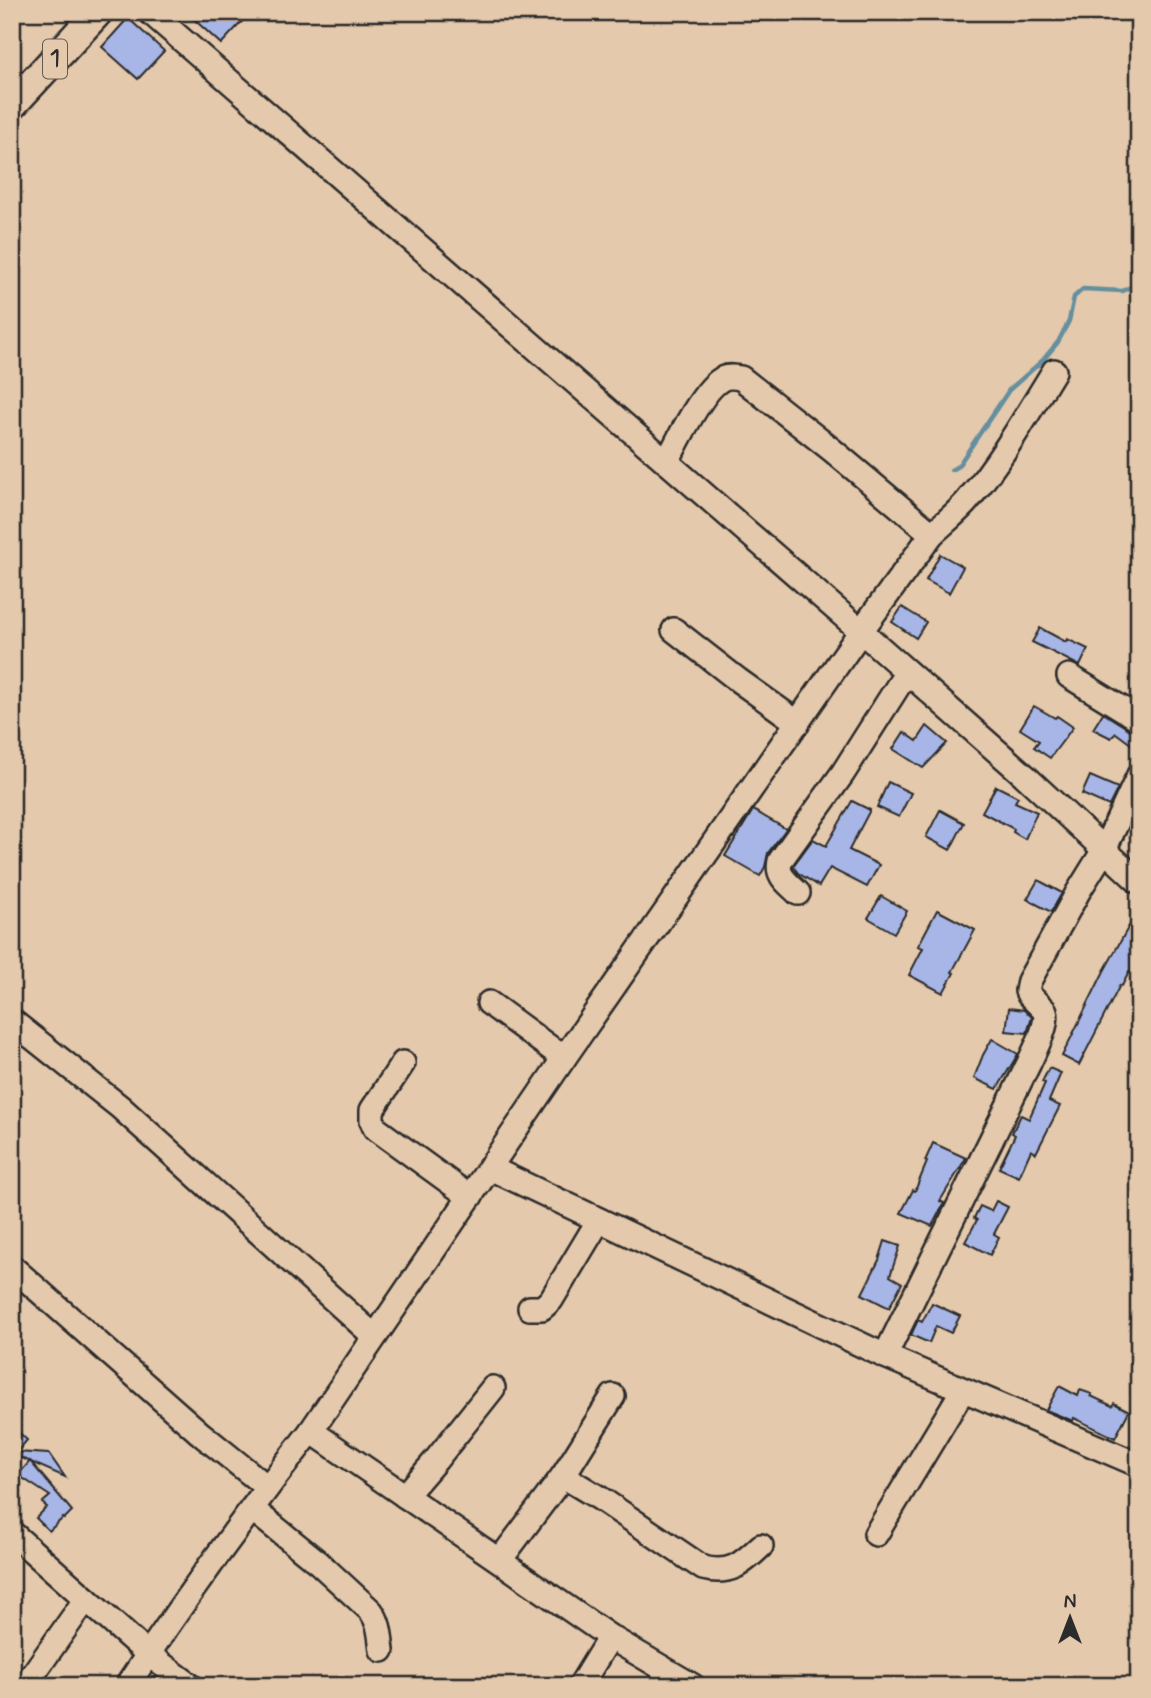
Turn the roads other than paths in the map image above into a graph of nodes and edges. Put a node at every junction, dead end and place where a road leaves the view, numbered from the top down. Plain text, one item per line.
1 (98, 12) edge
2 (150, 12) edge
3 (12, 105) edge
4 (1054, 371) dead end
5 (667, 462) junction
6 (932, 534) junction
7 (674, 630) dead end
8 (861, 632) junction
9 (907, 672) junction
10 (1069, 676) dead end
11 (1139, 719) edge
12 (798, 723) junction
13 (1139, 775) edge
14 (1104, 850) junction
15 (1139, 882) edge
16 (798, 893) dead end
17 (489, 1003) dead end
18 (12, 1021) edge
19 (564, 1058) junction
20 (403, 1063) dead end
21 (490, 1168) junction
22 (470, 1197) junction
23 (599, 1220) junction
24 (12, 1267) edge
25 (530, 1308) dead end
26 (374, 1336) junction
27 (885, 1356) junction
28 (493, 1388) dead end
29 (963, 1390) junction
30 (613, 1396) dead end
31 (311, 1430) junction
32 (1139, 1465) edge
33 (563, 1476) junction
34 (267, 1487) junction
35 (405, 1496) junction
36 (251, 1509) junction
37 (12, 1533) edge
38 (876, 1534) dead end
39 (761, 1546) dead end
40 (500, 1560) junction
41 (86, 1599) junction
42 (610, 1637) junction
43 (382, 1650) dead end
44 (148, 1654) junction
45 (31, 1677) dead end
46 (127, 1686) edge
47 (191, 1686) edge
48 (580, 1686) edge
49 (693, 1686) edge

1 - 3 main road, 1
2 - 5 street
4 - 6 street
5 - 6 street
5 - 8 street
6 - 8 street
7 - 12 street
8 - 9 street
8 - 12 street
9 - 14 street
9 - 16 street
10 - 11 street
12 - 19 street
13 - 14 street
14 - 15 street
14 - 27 street
17 - 19 street
18 - 26 street
19 - 21 street
20 - 22 street
21 - 22 street
21 - 23 street
22 - 26 street
23 - 25 street
23 - 27 street
24 - 34 street
26 - 31 street
27 - 29 street
28 - 35 street
29 - 32 street
29 - 38 street
30 - 33 street
31 - 34 street
31 - 35 street
33 - 39 street
33 - 40 street
34 - 36 street
35 - 40 street
36 - 43 street
36 - 44 street
37 - 41 street
40 - 42 street
41 - 44 street
41 - 45 street
42 - 48 street
42 - 49 street
44 - 46 street
44 - 47 street

